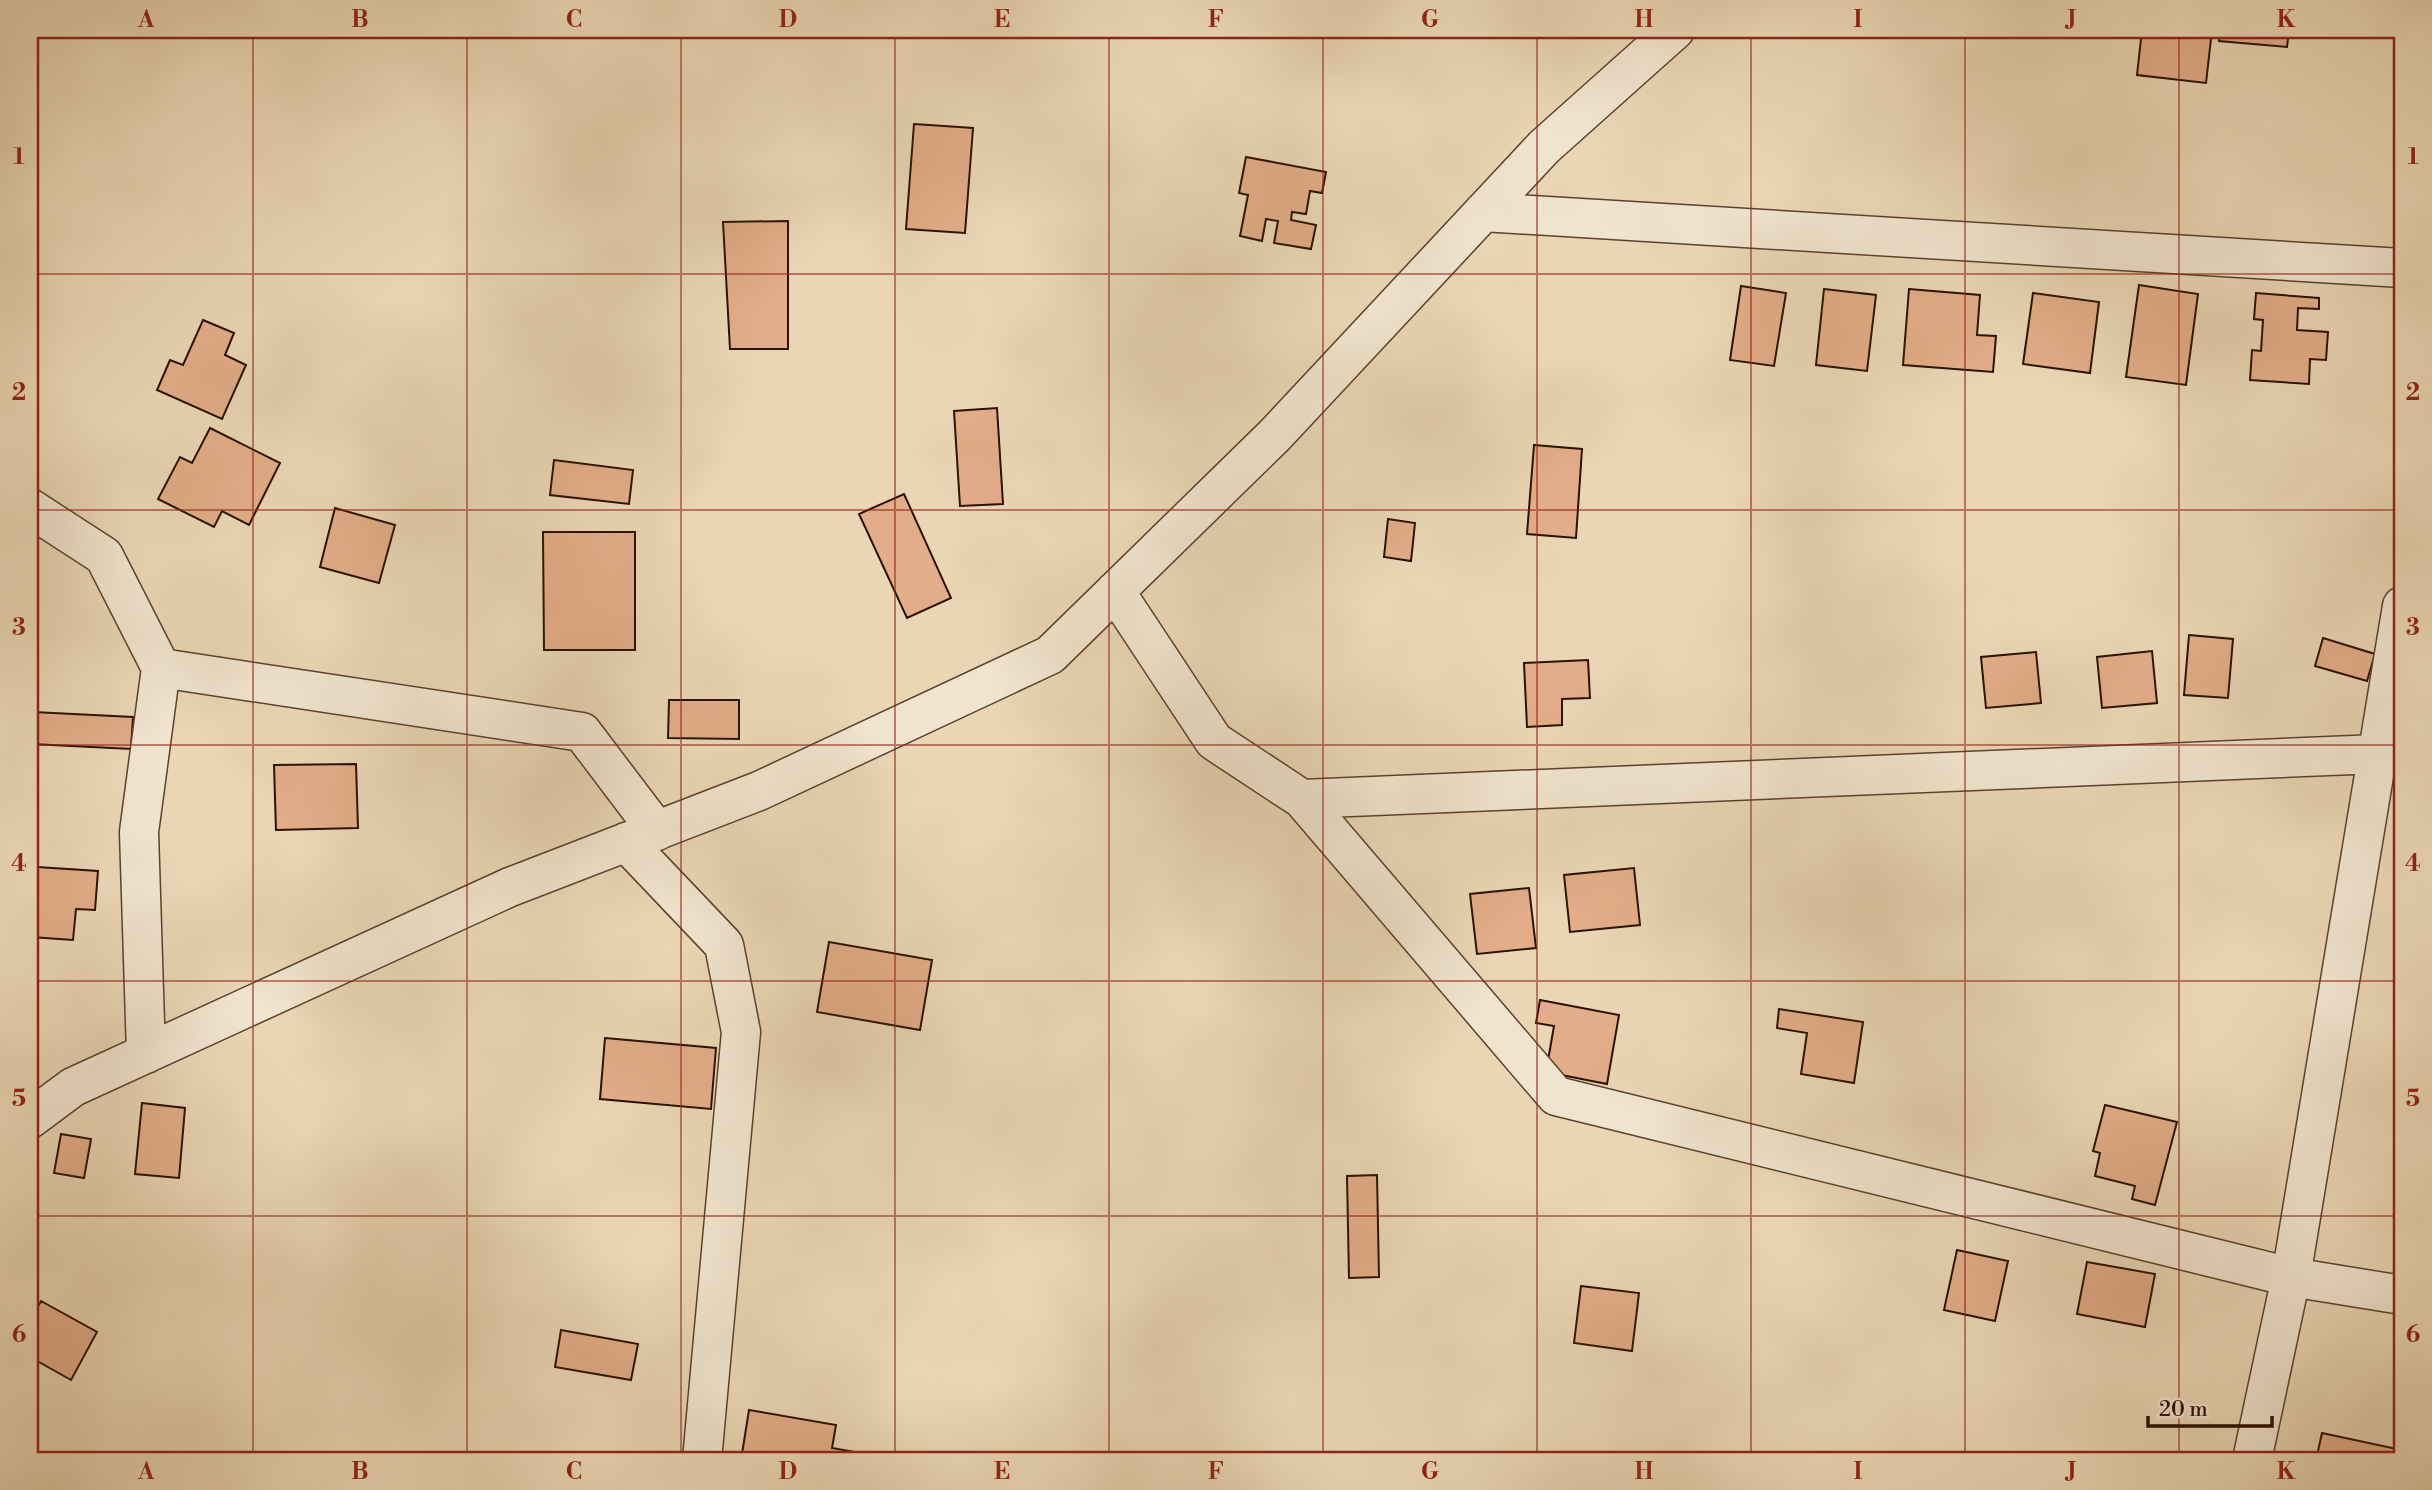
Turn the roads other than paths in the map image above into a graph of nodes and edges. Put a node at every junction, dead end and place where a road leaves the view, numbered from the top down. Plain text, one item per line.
1 (1675, 30) edge
2 (1483, 212) junction
3 (2402, 268) edge
4 (30, 508) edge
5 (1115, 591) junction
6 (2402, 606) edge
7 (161, 668) junction
8 (2378, 754) junction
9 (1302, 799) junction
10 (641, 837) junction
11 (146, 1054) junction
12 (30, 1119) edge
13 (2291, 1277) junction
14 (2402, 1296) edge
15 (702, 1460) edge
16 (2252, 1460) edge

1 - 2 street
2 - 3 street
2 - 5 street
4 - 7 street
5 - 9 street
5 - 10 street
6 - 8 street
7 - 10 street
7 - 11 street
8 - 9 street
8 - 13 street
9 - 13 street
10 - 11 street
10 - 15 street
11 - 12 street
13 - 14 street
13 - 16 street

